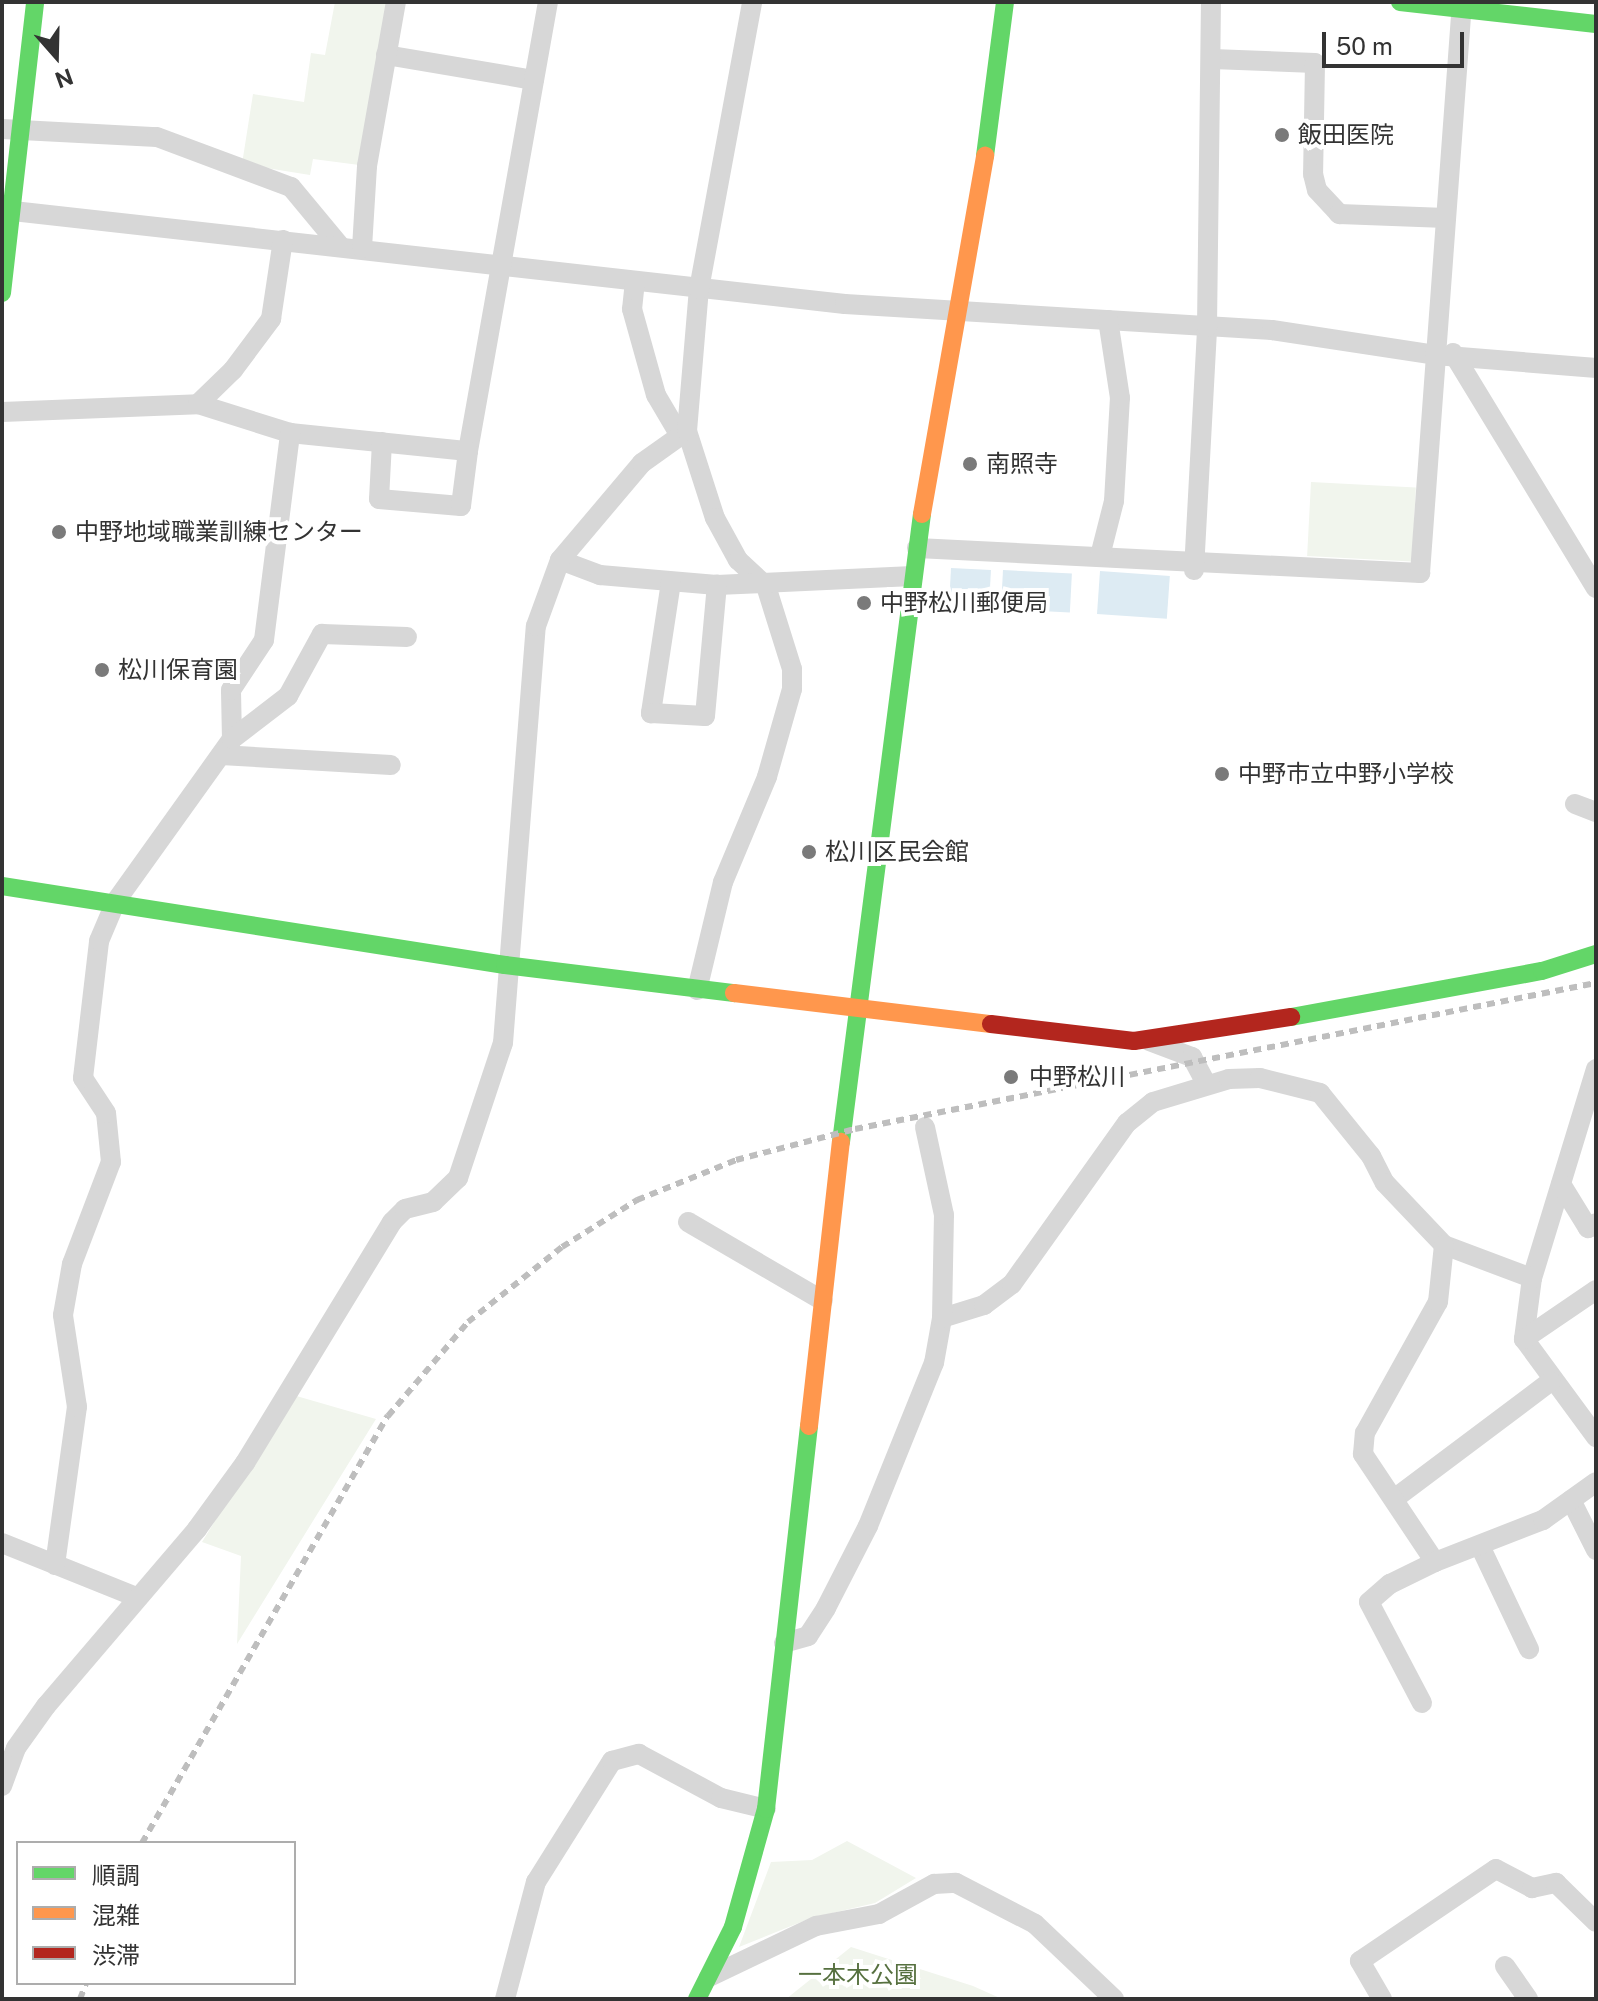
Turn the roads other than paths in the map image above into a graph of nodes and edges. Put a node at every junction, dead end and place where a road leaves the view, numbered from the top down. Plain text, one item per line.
1 (35, 2) edge
2 (396, 2) edge
3 (548, 2) edge
4 (752, 2) edge
5 (1005, 2) edge
6 (1211, 2) edge
7 (1400, 2) edge
8 (1462, 4) edge
9 (1596, 24) edge
10 (386, 55) junction
11 (1212, 59) junction
12 (534, 80) junction
13 (10, 129) edge
14 (13, 211) junction
15 (1446, 218) junction
16 (283, 240) junction
17 (340, 246) junction
18 (362, 248) junction
19 (498, 265) junction
20 (635, 281) junction
21 (699, 289) junction
22 (2, 293) edge
23 (961, 312) junction
24 (1108, 320) junction
25 (1207, 327) junction
26 (1444, 354) junction
27 (1596, 368) edge
28 (198, 404) junction
29 (2, 412) edge
30 (290, 433) junction
31 (683, 433) junction
32 (382, 442) junction
33 (468, 451) junction
34 (917, 548) junction
35 (1100, 556) junction
36 (560, 560) junction
37 (1195, 565) junction
38 (913, 576) junction
39 (671, 582) junction
40 (717, 585) junction
41 (766, 586) junction
42 (1596, 588) edge
43 (407, 637) dead end
44 (226, 747) junction
45 (391, 765) dead end
46 (1575, 804) dead end
47 (1596, 812) edge
48 (2, 886) edge
49 (116, 901) junction
50 (1596, 954) edge
51 (505, 965) junction
52 (697, 990) junction
53 (861, 1009) junction
54 (1149, 1041) junction
55 (1596, 1069) edge
56 (1206, 1083) junction
57 (925, 1127) dead end
58 (1561, 1184) junction
59 (688, 1222) dead end
60 (1596, 1223) edge
61 (1444, 1245) junction
62 (1532, 1278) junction
63 (1596, 1290) edge
64 (823, 1301) junction
65 (942, 1318) junction
66 (1524, 1339) junction
67 (1551, 1381) junction
68 (1596, 1437) edge
69 (1596, 1482) edge
70 (1394, 1499) junction
71 (1571, 1500) junction
72 (2, 1543) edge
73 (1481, 1548) junction
74 (1596, 1550) edge
75 (1435, 1562) junction
76 (55, 1565) junction
77 (136, 1597) junction
78 (784, 1643) junction
79 (1529, 1649) dead end
80 (1422, 1703) dead end
81 (2, 1786) edge
82 (766, 1809) junction
83 (1596, 1922) edge
84 (1505, 1966) dead end
85 (709, 1977) junction
86 (505, 1999) edge
87 (697, 1999) edge
88 (1114, 1999) edge
89 (1382, 1999) edge
90 (1528, 1999) edge

1 - 13 street
2 - 10 street
3 - 12 street
4 - 21 street
5 - 23 street
6 - 11 street
7 - 8 street
8 - 9 street
8 - 15 street
10 - 12 street
10 - 18 street
11 - 15 street
11 - 25 street
12 - 19 street
13 - 14 street
13 - 17 street
14 - 16 street
14 - 22 street
15 - 26 street
16 - 17 street
16 - 28 street
17 - 18 street
18 - 19 street
19 - 20 street
19 - 33 street
20 - 21 street
20 - 31 street
21 - 23 street
21 - 31 street
23 - 24 street
23 - 34 street
24 - 25 street
24 - 35 street
25 - 26 street
25 - 37 street
26 - 27 street
26 - 37 street
26 - 42 street
28 - 29 street
28 - 30 street
30 - 32 street
30 - 44 street
31 - 36 street
31 - 41 street
32 - 33 street
32 - 33 street
34 - 35 street
34 - 38 street
35 - 37 street
36 - 39 street
36 - 51 street
38 - 41 street
38 - 53 street
39 - 40 street
39 - 40 street
40 - 41 street
41 - 52 street
43 - 44 street
44 - 45 street
44 - 49 street
46 - 47 street
48 - 49 street
49 - 51 street
49 - 76 street
50 - 54 street
51 - 52 street
51 - 77 street
52 - 53 street
53 - 54 street
53 - 64 street
54 - 56 street
55 - 58 street
56 - 61 street
56 - 65 street
57 - 65 street
58 - 60 street
58 - 62 street
59 - 64 street
61 - 62 street
61 - 70 street
62 - 66 street
63 - 66 street
64 - 78 street
65 - 78 street
66 - 67 street
67 - 68 street
67 - 70 street
69 - 71 street
70 - 75 street
71 - 73 street
71 - 74 street
72 - 76 street
73 - 75 street
73 - 79 street
75 - 80 street
76 - 77 street
77 - 81 street
78 - 82 street
82 - 85 street
82 - 86 street
83 - 89 street
84 - 90 street
85 - 87 street
85 - 88 street

